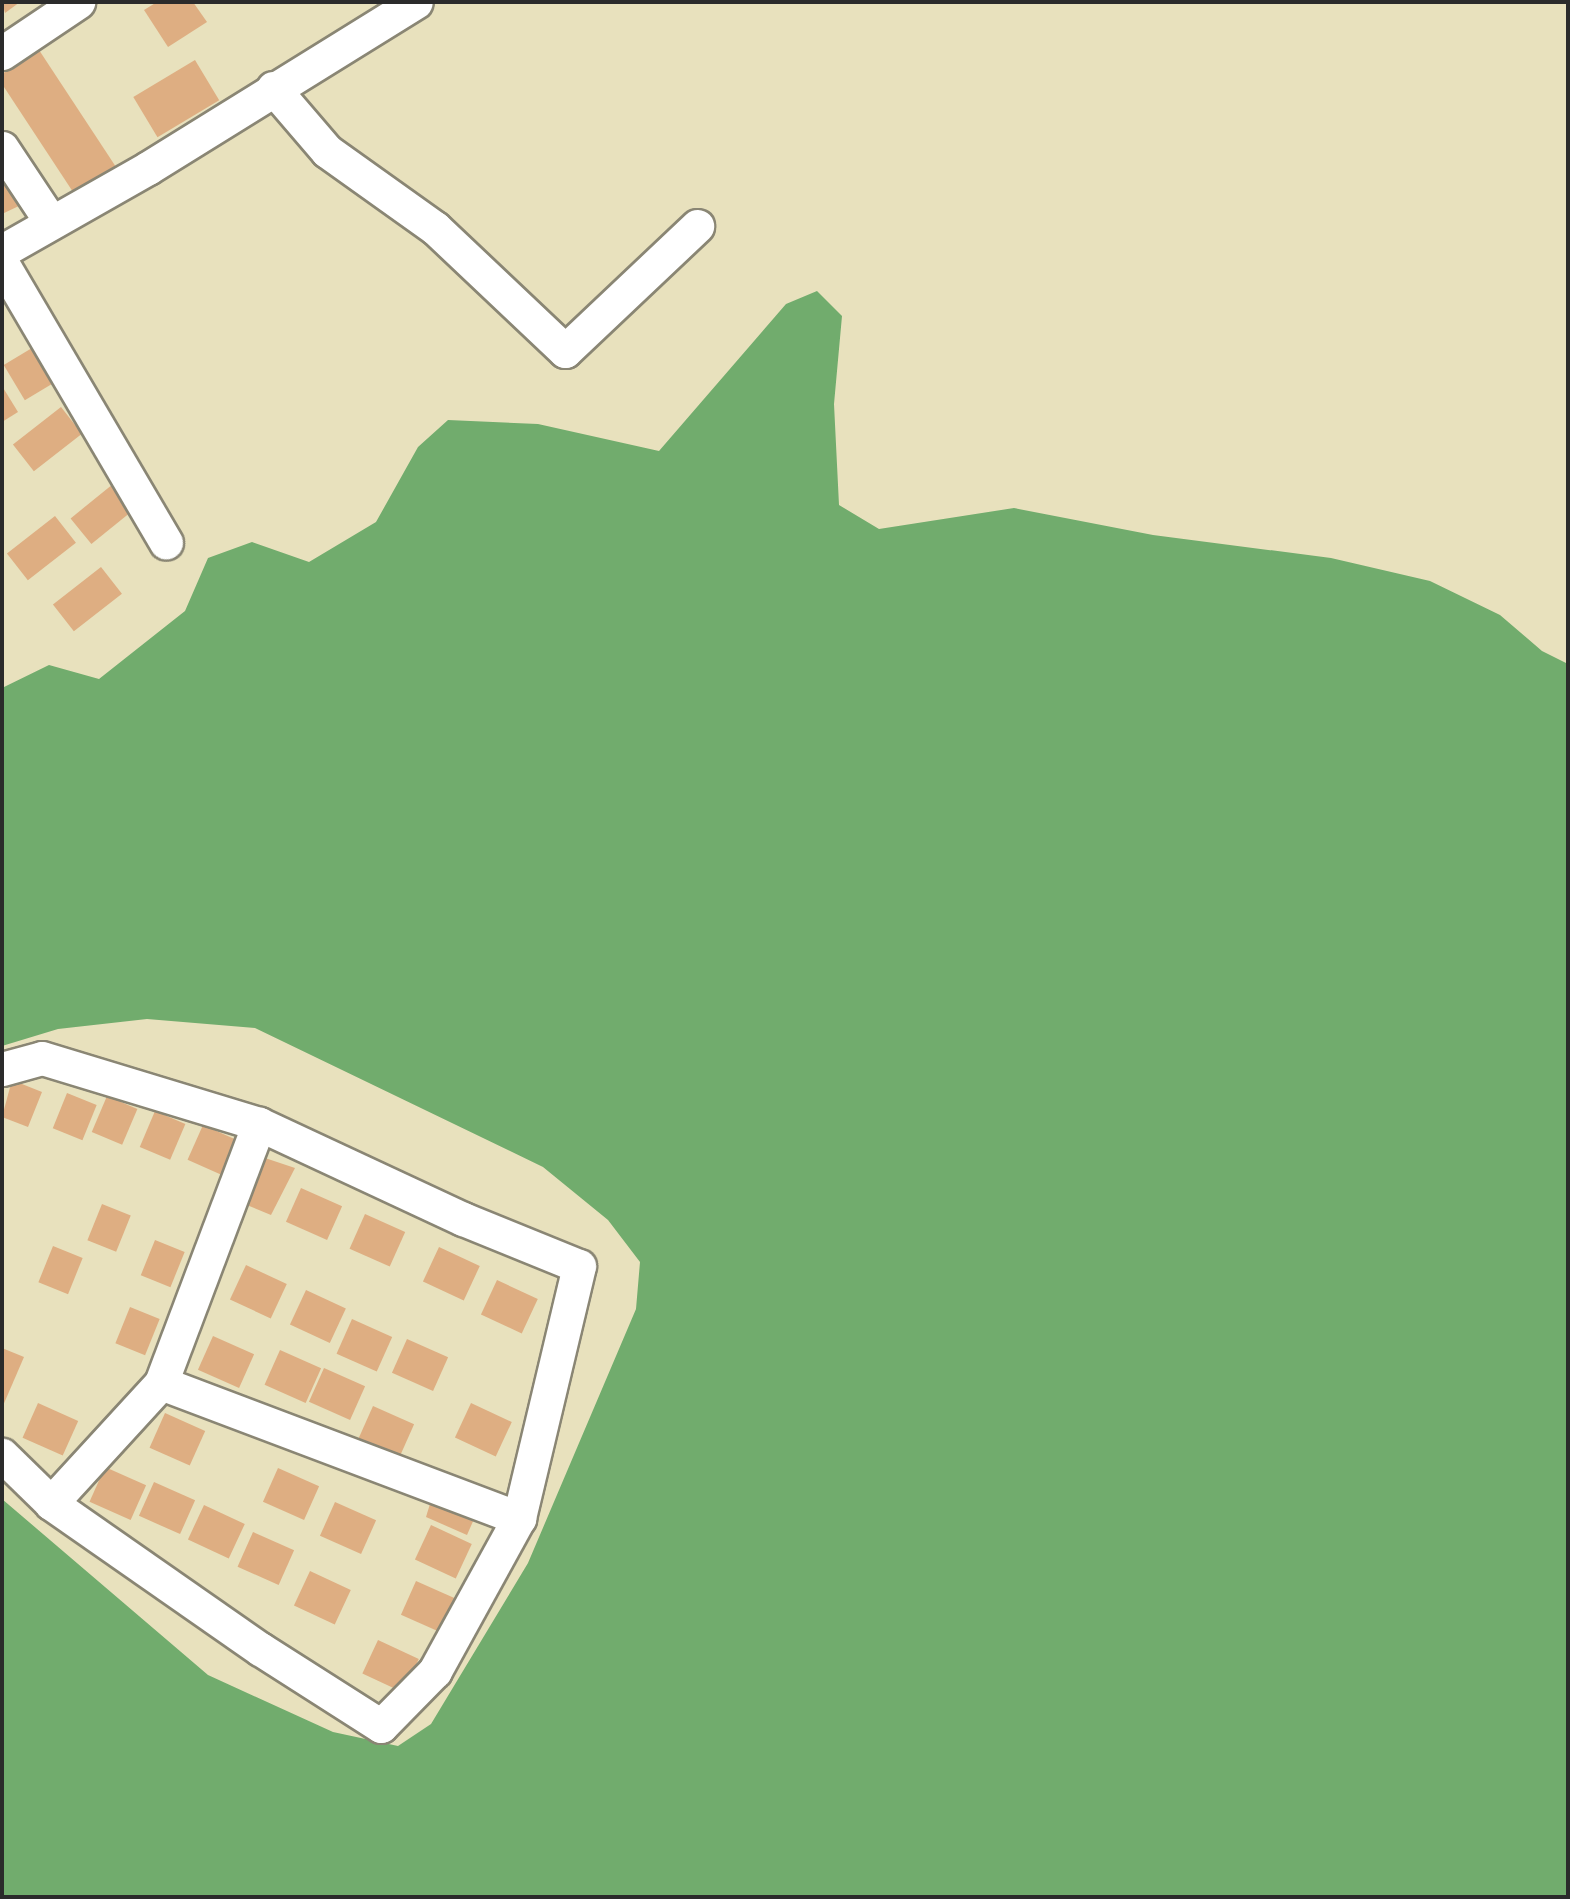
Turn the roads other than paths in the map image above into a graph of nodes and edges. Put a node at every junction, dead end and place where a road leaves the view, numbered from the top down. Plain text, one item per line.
1 (78, 2) edge
2 (416, 2) edge
3 (2, 53) edge
4 (273, 88) junction
5 (2, 148) edge
6 (51, 222) junction
7 (697, 226) dead end
8 (2, 251) edge
9 (2, 263) edge
10 (166, 542) dead end
11 (2, 1069) edge
12 (259, 1124) junction
13 (161, 1382) junction
14 (2, 1455) edge
15 (51, 1503) junction
16 (519, 1518) junction

1 - 3 street
2 - 4 street
4 - 6 street
4 - 7 street
5 - 6 street
6 - 8 street
9 - 10 street
11 - 12 street
12 - 13 street
12 - 16 street
13 - 15 street
13 - 16 street
14 - 15 street
15 - 16 street

